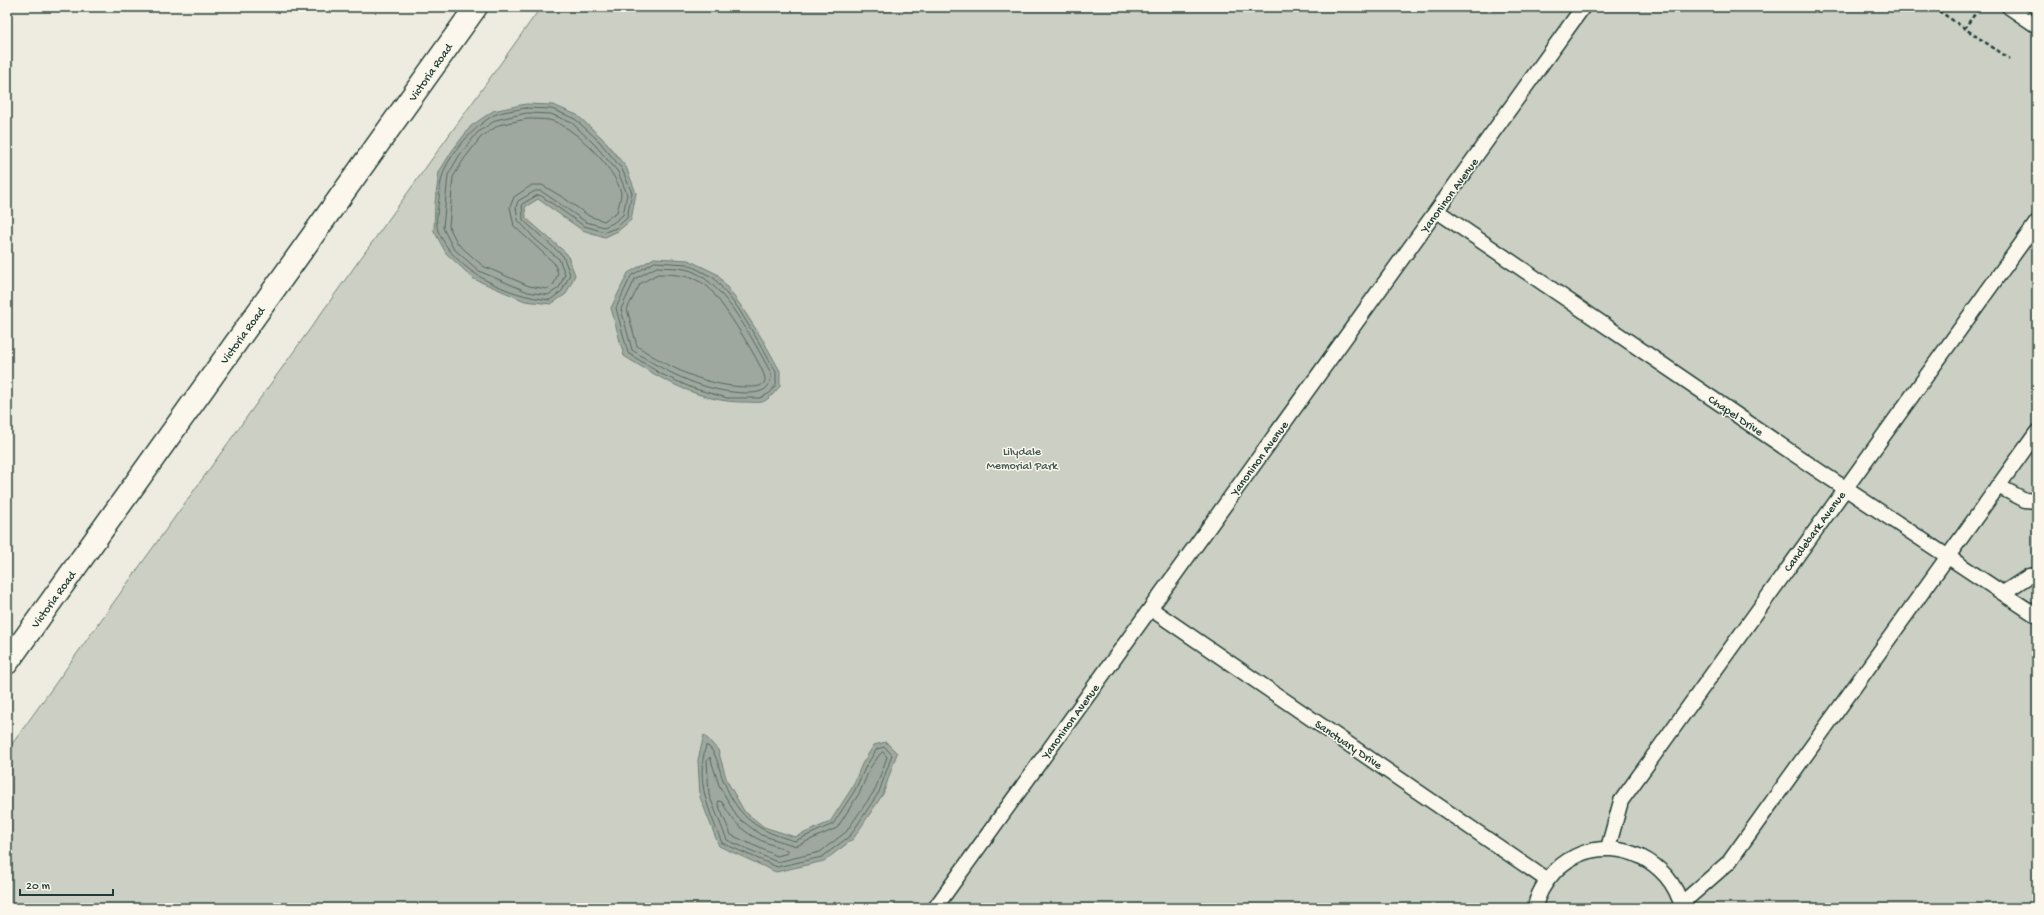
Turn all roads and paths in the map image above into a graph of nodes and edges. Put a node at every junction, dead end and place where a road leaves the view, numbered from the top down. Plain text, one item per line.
1 (476, 7) edge
2 (1583, 7) edge
3 (1933, 7) edge
4 (1983, 7) edge
5 (2009, 7) edge
6 (2037, 26) edge
7 (1964, 28) junction
8 (2010, 59) dead end
9 (1437, 210) junction
10 (2037, 222) edge
11 (2037, 432) edge
12 (1998, 486) junction
13 (1845, 488) junction
14 (2037, 501) edge
15 (1949, 557) junction
16 (2037, 575) edge
17 (2004, 593) junction
18 (1151, 609) junction
19 (2037, 616) edge
20 (7, 663) edge
21 (1608, 848) junction
22 (1547, 880) junction
23 (1682, 906) edge
24 (935, 908) edge
25 (1535, 908) edge

1 - 20 main road, Victoria Road
2 - 9 lane, Yanoninon Avenue
3 - 7 path
4 - 7 path
5 - 6 lane
7 - 8 path
9 - 13 lane, Chapel Drive
9 - 18 lane, Yanoninon Avenue
10 - 13 lane, Candlebark Avenue
11 - 12 lane
12 - 14 lane
12 - 15 lane
13 - 15 lane, Chapel Drive
13 - 21 lane, Candlebark Avenue
15 - 17 lane, Chapel Drive
15 - 23 lane
16 - 17 lane
17 - 19 lane, Chapel Drive
18 - 22 lane, Sanctuary Drive
18 - 24 lane, Yanoninon Avenue
21 - 22 lane
21 - 23 lane
22 - 25 lane

